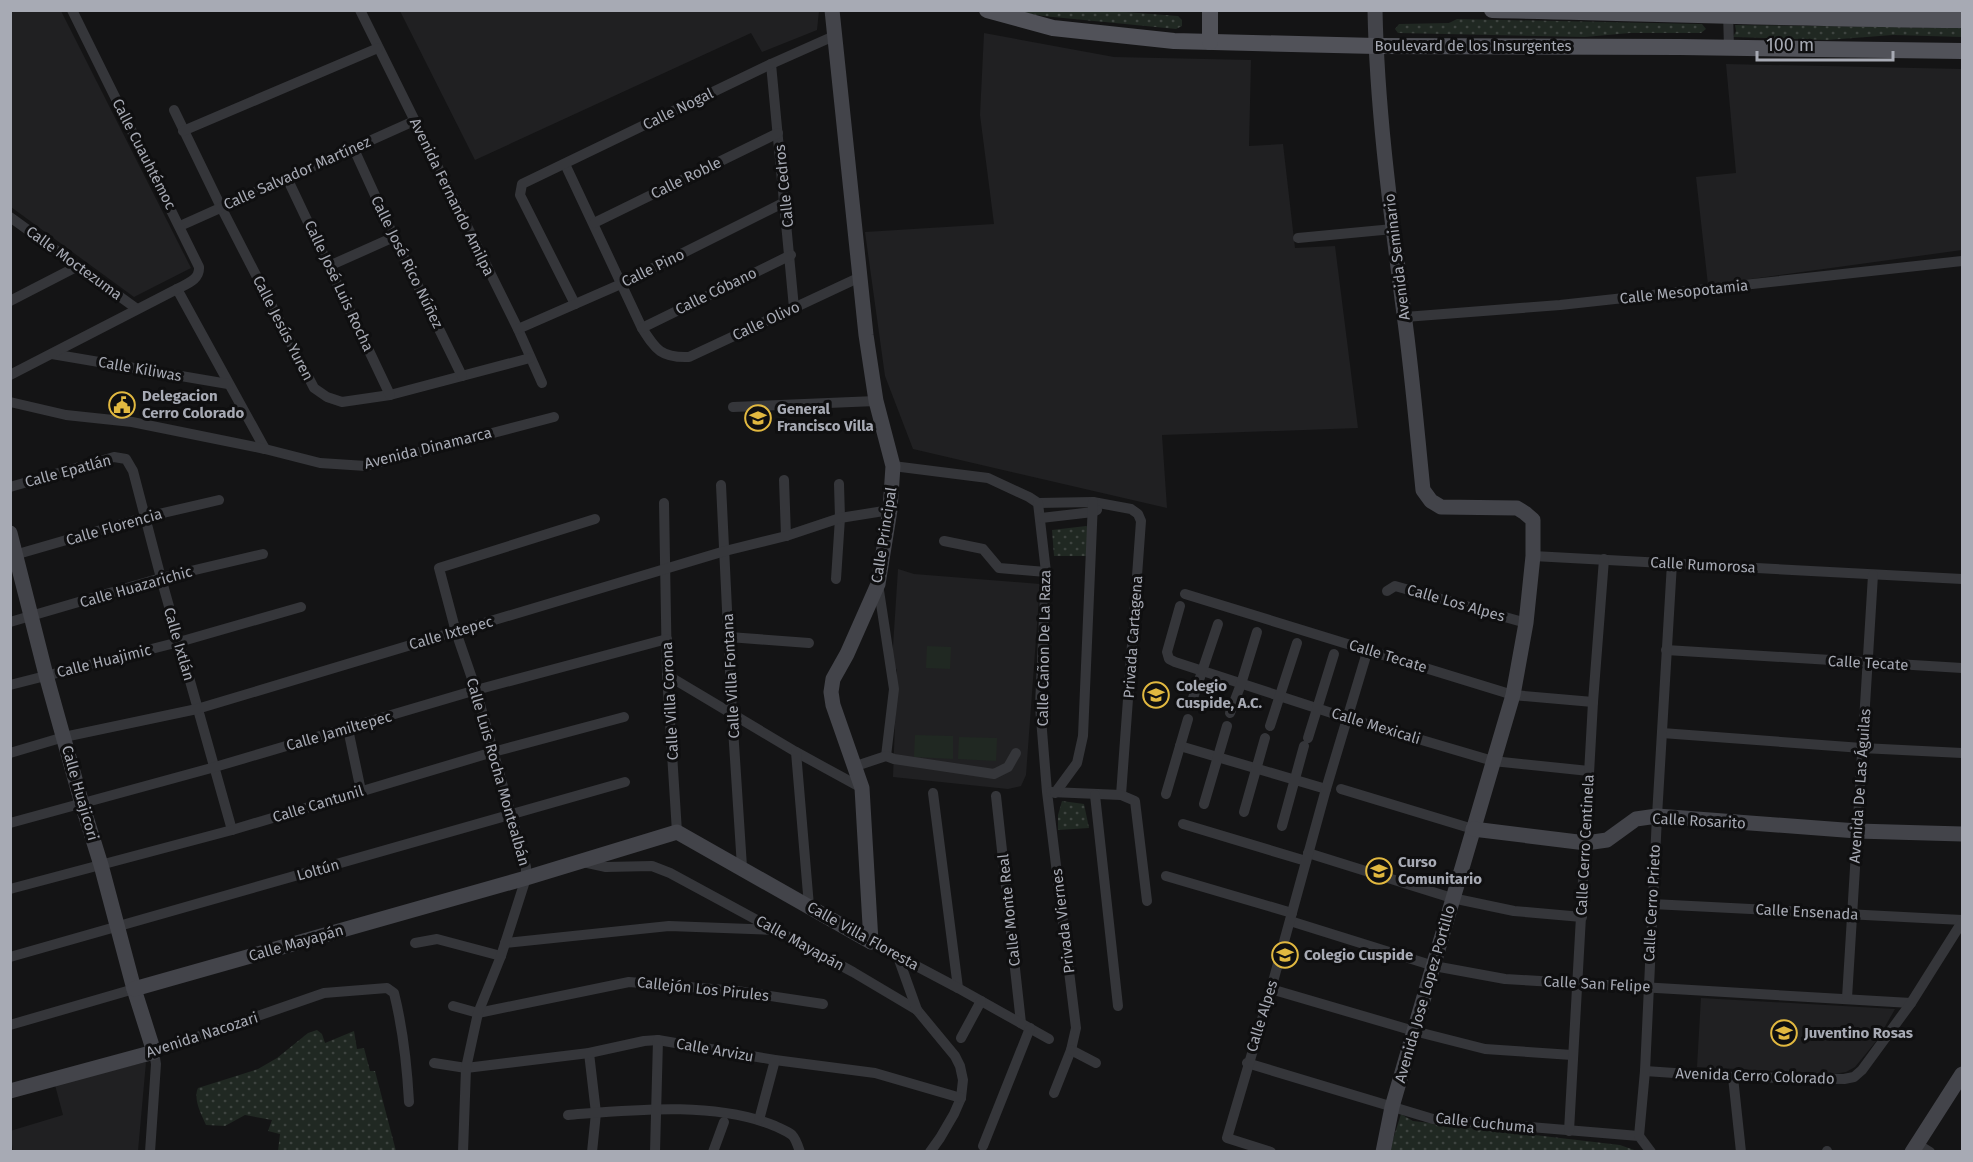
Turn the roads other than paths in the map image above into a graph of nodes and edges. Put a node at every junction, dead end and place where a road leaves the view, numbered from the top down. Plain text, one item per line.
1 (72, 10) edge
2 (360, 10) edge
3 (832, 10) edge
4 (987, 10) edge
5 (1210, 10) edge
6 (1375, 10) edge
7 (1492, 10) edge
8 (1729, 13) edge
9 (1962, 20) edge
10 (834, 36) junction
11 (1210, 42) junction
12 (1376, 46) junction
13 (378, 48) junction
14 (1729, 48) junction
15 (1962, 51) edge
16 (771, 63) junction
17 (174, 110) dead end
18 (414, 121) junction
19 (183, 131) junction
20 (778, 133) junction
21 (353, 147) junction
22 (565, 164) junction
23 (287, 178) junction
24 (785, 202) junction
25 (220, 207) junction
26 (13, 222) edge
27 (594, 223) junction
28 (180, 226) junction
29 (1393, 228) junction
30 (394, 237) junction
31 (1298, 238) dead end
32 (791, 255) junction
33 (1962, 261) edge
34 (78, 266) junction
35 (329, 266) junction
36 (858, 278) junction
37 (621, 284) junction
38 (177, 289) junction
39 (10, 301) edge
40 (574, 304) junction
41 (795, 308) junction
42 (137, 309) junction
43 (1405, 317) junction
44 (642, 328) junction
45 (518, 329) junction
46 (51, 354) junction
47 (530, 357) junction
48 (10, 375) edge
49 (462, 376) junction
50 (542, 383) dead end
51 (228, 384) junction
52 (390, 395) junction
53 (876, 401) junction
54 (10, 402) edge
55 (733, 407) dead end
56 (554, 417) dead end
57 (265, 449) junction
58 (126, 459) joint
59 (893, 466) junction
60 (784, 480) dead end
61 (839, 484) dead end
62 (721, 485) dead end
63 (10, 487) edge
64 (219, 500) dead end
65 (1431, 501) joint
66 (664, 503) dead end
67 (1038, 503) junction
68 (1093, 507) junction
69 (890, 510) junction
70 (146, 517) junction
71 (840, 518) junction
72 (1041, 518) junction
73 (595, 519) dead end
74 (10, 532) edge
75 (786, 536) junction
76 (944, 541) dead end
77 (725, 551) junction
78 (262, 554) dead end
79 (14, 555) edge
80 (1533, 556) junction
81 (1604, 560) junction
82 (1672, 563) junction
83 (665, 569) junction
84 (1046, 572) junction
85 (1873, 575) junction
86 (161, 578) junction
87 (836, 579) dead end
88 (1962, 579) edge
89 (878, 584) junction
90 (1387, 591) dead end
91 (1185, 594) dead end
92 (1180, 606) dead end
93 (301, 607) dead end
94 (32, 617) junction
95 (10, 622) edge
96 (1526, 622) junction
97 (1218, 624) dead end
98 (456, 632) junction
99 (1257, 632) dead end
100 (729, 637) junction
101 (667, 639) junction
102 (179, 642) junction
103 (808, 643) dead end
104 (1298, 643) dead end
105 (1368, 650) junction
106 (1666, 650) junction
107 (1334, 654) dead end
108 (1868, 664) junction
109 (1962, 668) edge
110 (1203, 672) junction
111 (46, 675) junction
112 (667, 675) junction
113 (1241, 684) junction
114 (10, 685) edge
115 (476, 690) junction
116 (1513, 695) junction
117 (1281, 697) junction
118 (1192, 701) dead end
119 (1593, 702) junction
120 (197, 709) junction
121 (1318, 709) junction
122 (732, 713) junction
123 (1230, 713) dead end
124 (624, 717) dead end
125 (1347, 718) junction
126 (1188, 719) dead end
127 (1227, 726) dead end
128 (1270, 726) dead end
129 (348, 729) junction
130 (1662, 733) junction
131 (64, 737) junction
132 (1265, 738) dead end
133 (1180, 746) junction
134 (1862, 748) junction
135 (493, 752) junction
136 (796, 752) junction
137 (10, 753) edge
138 (1016, 753) dead end
139 (1962, 753) edge
140 (886, 756) junction
141 (1219, 757) junction
142 (1493, 761) junction
143 (856, 766) junction
144 (215, 767) junction
145 (1257, 769) junction
146 (1589, 771) junction
147 (1296, 778) junction
148 (624, 782) dead end
149 (862, 788) junction
150 (1326, 789) junction
151 (1341, 789) dead end
152 (362, 791) junction
153 (1051, 792) junction
154 (933, 793) dead end
155 (1166, 794) dead end
156 (1095, 795) junction
157 (1121, 795) junction
158 (996, 796) dead end
159 (82, 804) junction
160 (1204, 804) dead end
161 (1244, 812) dead end
162 (511, 815) junction
163 (1657, 816) junction
164 (10, 823) edge
165 (1183, 824) dead end
166 (1282, 826) dead end
167 (1473, 829) junction
168 (232, 830) junction
169 (1857, 831) junction
170 (677, 832) junction
171 (1962, 834) edge
172 (1586, 843) junction
173 (1307, 857) junction
174 (582, 861) junction
175 (101, 865) junction
176 (742, 867) junction
177 (1166, 876) dead end
178 (526, 878) junction
179 (10, 889) edge
180 (1452, 898) junction
181 (1147, 901) dead end
182 (1652, 904) junction
183 (809, 906) junction
184 (1851, 915) junction
185 (1291, 917) junction
186 (1582, 917) junction
187 (1962, 921) edge
188 (119, 928) junction
189 (777, 931) junction
190 (415, 942) dead end
191 (871, 942) junction
192 (505, 943) junction
193 (501, 956) junction
194 (10, 957) edge
195 (898, 957) junction
196 (1434, 966) junction
197 (1577, 984) junction
198 (1648, 986) junction
199 (958, 988) junction
200 (134, 989) junction
201 (1271, 990) junction
202 (1847, 998) junction
203 (981, 1001) junction
204 (1911, 1003) junction
205 (823, 1004) dead end
206 (453, 1006) dead end
207 (1118, 1006) dead end
208 (917, 1010) junction
209 (478, 1014) junction
210 (10, 1025) edge
211 (1026, 1026) junction
212 (1414, 1031) junction
213 (961, 1038) dead end
214 (1049, 1039) dead end
215 (658, 1040) junction
216 (1071, 1050) junction
217 (154, 1052) junction
218 (589, 1053) junction
219 (1572, 1055) junction
220 (775, 1060) junction
221 (434, 1063) dead end
222 (1096, 1063) dead end
223 (1247, 1064) junction
224 (466, 1068) junction
225 (1645, 1071) junction
226 (1733, 1077) junction
227 (1960, 1083) edge
228 (10, 1091) edge
229 (1054, 1093) dead end
230 (961, 1098) junction
231 (409, 1102) dead end
232 (1392, 1107) junction
233 (656, 1110) junction
234 (596, 1113) junction
235 (568, 1115) dead end
236 (759, 1120) junction
237 (724, 1122) dead end
238 (1569, 1131) junction
239 (1639, 1136) junction
240 (983, 1146) dead end
241 (1920, 1149) edge
242 (150, 1152) edge
243 (464, 1152) edge
244 (592, 1152) edge
245 (655, 1152) edge
246 (713, 1152) edge
247 (800, 1152) edge
248 (930, 1152) edge
249 (1271, 1152) edge
250 (1383, 1152) edge
251 (1651, 1152) edge
252 (1741, 1152) edge

1 - 28 street, Calle Cuauhtémoc
2 - 13 street, Avenida Fernando Amilpa
3 - 10 street, Calle Principal
4 - 11 main road, Boulevard de los Insurgentes
5 - 11 main road
6 - 12 street, Avenida Seminario
7 - 8 main road
8 - 9 main road
8 - 14 street
10 - 16 street, Calle Nogal
10 - 36 street, Calle Principal
11 - 12 main road, Boulevard de los Insurgentes
12 - 14 main road, Boulevard de los Insurgentes
12 - 29 street, Avenida Seminario
13 - 18 street, Avenida Fernando Amilpa
13 - 19 street
14 - 15 main road, Boulevard de los Insurgentes
16 - 20 street, Calle Cedros
16 - 22 street, Calle Nogal
17 - 19 street, Calle Jesús Yuren
18 - 21 street, Calle Salvador Martínez
18 - 45 street, Avenida Fernando Amilpa
19 - 25 street, Calle Jesús Yuren
20 - 24 street, Calle Cedros
20 - 27 street, Calle Roble
21 - 23 street, Calle Salvador Martínez
21 - 30 street, Calle José Rico Núñez
22 - 27 street
22 - 40 street, Calle Nogal
23 - 25 street, Calle Salvador Martínez
23 - 35 street, Calle José Luis Rocha
24 - 32 street, Calle Cedros
24 - 37 street, Calle Pino
25 - 28 street, Calle Salvador Martínez
25 - 52 street, Calle Jesús Yuren
26 - 34 street, Calle Moctezuma
27 - 37 street
28 - 38 street, Calle Cuauhtémoc
29 - 31 street
29 - 43 street, Avenida Seminario
30 - 35 street
30 - 49 street, Calle José Rico Núñez
32 - 41 street, Calle Cedros
32 - 44 street, Calle Cóbano
33 - 43 street, Calle Mesopotamia
34 - 39 street
34 - 42 street, Calle Moctezuma
35 - 52 street, Calle José Luis Rocha
36 - 41 street, Calle Olivo
36 - 53 street, Calle Principal
37 - 40 street, Calle Pino
37 - 44 street
38 - 42 street, Calle Cuauhtémoc
38 - 51 street
40 - 45 street, Calle Pino
41 - 44 street, Calle Olivo
42 - 46 street, Calle Cuauhtémoc
43 - 65 street, Avenida Seminario
45 - 47 street, Avenida Fernando Amilpa
46 - 48 street, Calle Cuauhtémoc
46 - 51 street, Calle Kiliwas
47 - 49 street, Calle Jesús Yuren
47 - 50 street, Avenida Fernando Amilpa
49 - 52 street, Calle Jesús Yuren
51 - 57 street
53 - 55 street
53 - 59 street, Calle Principal
54 - 57 street, Avenida Dinamarca
56 - 57 street, Avenida Dinamarca
58 - 63 street, Calle Epatlán
58 - 70 street, Calle Ixtlán
59 - 67 street
59 - 69 street, Calle Principal
60 - 75 street
61 - 71 street
62 - 77 street, Calle Villa Fontana
64 - 70 street, Calle Florencia
65 - 80 street, Avenida Jose Lopez Portillo
66 - 83 street, Calle Villa Corona
67 - 68 street, Privada Cartagena
67 - 72 street, Calle Cañon De La Raza
68 - 72 street, Privada Cartagena
68 - 153 street
68 - 157 street, Privada Cartagena
69 - 71 street, Calle Ixtepec
69 - 89 street, Calle Principal
70 - 79 street, Calle Florencia
70 - 86 street, Calle Ixtlán
71 - 75 street, Calle Ixtepec
71 - 87 street
72 - 84 street, Calle Cañon De La Raza
73 - 98 street, Calle Luís Rocha Montealbán
74 - 79 street, Calle Huajicori
75 - 77 street, Calle Ixtepec
76 - 84 street
77 - 83 street, Calle Ixtepec
77 - 100 street, Calle Villa Fontana
78 - 86 street, Calle Huazarichic
79 - 94 street, Calle Huajicori
80 - 81 street, Calle Rumorosa
80 - 96 street, Avenida Jose Lopez Portillo
81 - 82 street, Calle Rumorosa
81 - 119 street, Calle Cerro Centinela
82 - 85 street, Calle Rumorosa
82 - 106 street, Calle Cerro Prieto
83 - 98 street, Calle Ixtepec
83 - 101 street, Calle Villa Corona
84 - 153 street, Calle Cañon De La Raza
85 - 88 street, Calle Rumorosa
85 - 108 street, Avenida De Las Águilas
86 - 94 street, Calle Huazarichic
86 - 102 street, Calle Ixtlán
89 - 140 street
89 - 143 street, Calle Principal
90 - 96 street, Calle Los Alpes
91 - 105 street, Calle Tecate
92 - 110 street, Calle Mexicali
93 - 102 street, Calle Huajimic
94 - 95 street, Calle Huazarichic
94 - 111 street, Calle Huajicori
96 - 116 street, Avenida Jose Lopez Portillo
97 - 110 street
98 - 115 street, Calle Luís Rocha Montealbán
98 - 120 street, Calle Ixtepec
99 - 113 street
100 - 103 street
100 - 122 street, Calle Villa Fontana
101 - 112 street, Calle Villa Corona
101 - 115 street, Calle Jamiltepec
102 - 111 street, Calle Huajimic
102 - 120 street, Calle Ixtlán
104 - 117 street
105 - 116 street, Calle Tecate
105 - 125 street, Calle Alpes
106 - 108 street, Calle Tecate
106 - 130 street, Calle Cerro Prieto
107 - 121 street
108 - 109 street, Calle Tecate
108 - 134 street, Avenida De Las Águilas
110 - 113 street, Calle Mexicali
110 - 118 street
111 - 114 street, Calle Huajimic
111 - 131 street, Calle Huajicori
112 - 122 street
112 - 170 street, Calle Villa Corona
113 - 117 street, Calle Mexicali
113 - 123 street
115 - 129 street, Calle Jamiltepec
115 - 135 street, Calle Luís Rocha Montealbán
116 - 119 street, Calle Tecate
116 - 142 street, Avenida Jose Lopez Portillo
117 - 121 street, Calle Mexicali
117 - 128 street
119 - 146 street, Calle Cerro Centinela
120 - 131 street, Calle Ixtepec
120 - 144 street, Calle Ixtlán
121 - 125 street, Calle Mexicali
121 - 147 street
122 - 136 street
122 - 176 street, Calle Villa Fontana
124 - 135 street, Calle Cantunil
125 - 142 street, Calle Mexicali
125 - 150 street, Calle Alpes
126 - 133 street
127 - 141 street
129 - 144 street, Calle Jamiltepec
129 - 152 street
130 - 134 street
130 - 163 street, Calle Cerro Prieto
131 - 137 street, Calle Ixtepec
131 - 159 street, Calle Huajicori
132 - 145 street
133 - 141 street
133 - 155 street
134 - 139 street
134 - 169 street, Avenida De Las Águilas
135 - 152 street, Calle Cantunil
135 - 162 street, Calle Luís Rocha Montealbán
136 - 149 street
136 - 183 street
138 - 140 street
140 - 143 street
141 - 145 street
141 - 160 street
142 - 146 street, Calle Mexicali
142 - 167 street, Avenida Jose Lopez Portillo
143 - 149 street, Calle Principal
144 - 159 street, Calle Jamiltepec
144 - 168 street, Calle Ixtlán
145 - 147 street
145 - 161 street
146 - 172 street, Calle Cerro Centinela
147 - 150 street
147 - 166 street
148 - 162 street, Loltún
149 - 191 street, Calle Principal
150 - 173 street, Calle Alpes
151 - 167 street, Calle Rosarito
152 - 168 street, Calle Cantunil
153 - 156 street
153 - 216 street, Privada Viernes
154 - 199 street
156 - 157 street
156 - 207 street
157 - 181 street
158 - 211 street, Calle Monte Real
159 - 164 street, Calle Jamiltepec
159 - 175 street, Calle Huajicori
162 - 178 street, Calle Luís Rocha Montealbán
162 - 188 street, Loltún
163 - 169 street, Calle Rosarito
163 - 172 street, Calle Rosarito
163 - 182 street, Calle Cerro Prieto
165 - 173 street
167 - 172 street, Calle Rosarito
167 - 180 street, Avenida Jose Lopez Portillo
168 - 175 street, Calle Cantunil
169 - 171 street, Calle Rosarito
169 - 184 street, Avenida De Las Águilas
170 - 174 street, Calle Mayapán
170 - 176 street, Calle Villa Floresta
172 - 186 street, Calle Cerro Centinela
173 - 180 street
173 - 185 street, Calle Alpes
174 - 178 street, Calle Mayapán
174 - 189 street, Calle Mayapán
175 - 179 street, Calle Cantunil
175 - 188 street, Calle Huajicori
176 - 183 street, Calle Villa Floresta
177 - 185 street, Calle San Felipe
178 - 192 street, Calle Luís Rocha Montealbán
178 - 200 street, Calle Mayapán
180 - 186 street
180 - 196 street, Avenida Jose Lopez Portillo
182 - 184 street, Calle Ensenada
182 - 198 street, Calle Cerro Prieto
183 - 191 street, Calle Villa Floresta
184 - 187 street, Calle Ensenada
184 - 202 street, Avenida De Las Águilas
185 - 196 street, Calle San Felipe
185 - 201 street, Calle Alpes
186 - 197 street, Calle Cerro Centinela
187 - 204 street, Avenida Cerro Colorado
188 - 194 street, Loltún
188 - 200 street, Calle Huajicori
189 - 192 street
189 - 208 street, Calle Mayapán
190 - 193 street
191 - 195 street, Calle Villa Floresta
192 - 193 street, Calle Luís Rocha Montealbán
193 - 209 street, Calle Luís Rocha Montealbán
195 - 199 street, Calle Villa Floresta
195 - 208 street
196 - 197 street, Calle San Felipe
196 - 212 street, Avenida Jose Lopez Portillo
197 - 198 street, Calle San Felipe
197 - 219 street, Calle Cerro Centinela
198 - 202 street, Calle San Felipe
198 - 225 street, Calle Cerro Prieto
199 - 203 street, Calle Villa Floresta
200 - 210 street, Calle Mayapán
200 - 217 street, Calle Huajicori
201 - 212 street
201 - 223 street, Calle Alpes
202 - 204 street, Calle San Felipe
203 - 211 street, Calle Villa Floresta
203 - 213 street
204 - 226 street, Avenida Cerro Colorado
205 - 209 street, Callejón Los Pirules
206 - 209 street
208 - 230 street, Calle Mayapán
209 - 224 street, Calle Luís Rocha Montealbán
211 - 214 street, Calle Villa Floresta
211 - 240 street
212 - 219 street
212 - 232 street, Avenida Jose Lopez Portillo
215 - 218 street, Calle Arvizu
215 - 220 street, Calle Arvizu
215 - 233 street
216 - 222 street
216 - 229 street, Privada Viernes
217 - 228 street, Avenida Nacozari
217 - 231 street, Avenida Nacozari
217 - 242 street
218 - 224 street, Calle Arvizu
218 - 234 street
219 - 238 street, Calle Cerro Centinela
220 - 230 street, Calle Arvizu
220 - 236 street
221 - 224 street, Calle Arvizu
223 - 232 street, Calle Cuchuma
223 - 249 street, Calle Alpes
224 - 243 street, Calle Luís Rocha Montealbán
225 - 226 street, Avenida Cerro Colorado
225 - 239 street, Calle Cerro Prieto
226 - 252 street
227 - 241 street
230 - 248 street
232 - 238 street, Calle Cuchuma
232 - 250 street, Avenida Jose Lopez Portillo
233 - 234 street
233 - 236 street
233 - 245 street
234 - 235 street
234 - 244 street
236 - 247 street
237 - 246 street
238 - 239 street, Calle Cuchuma
239 - 251 street

